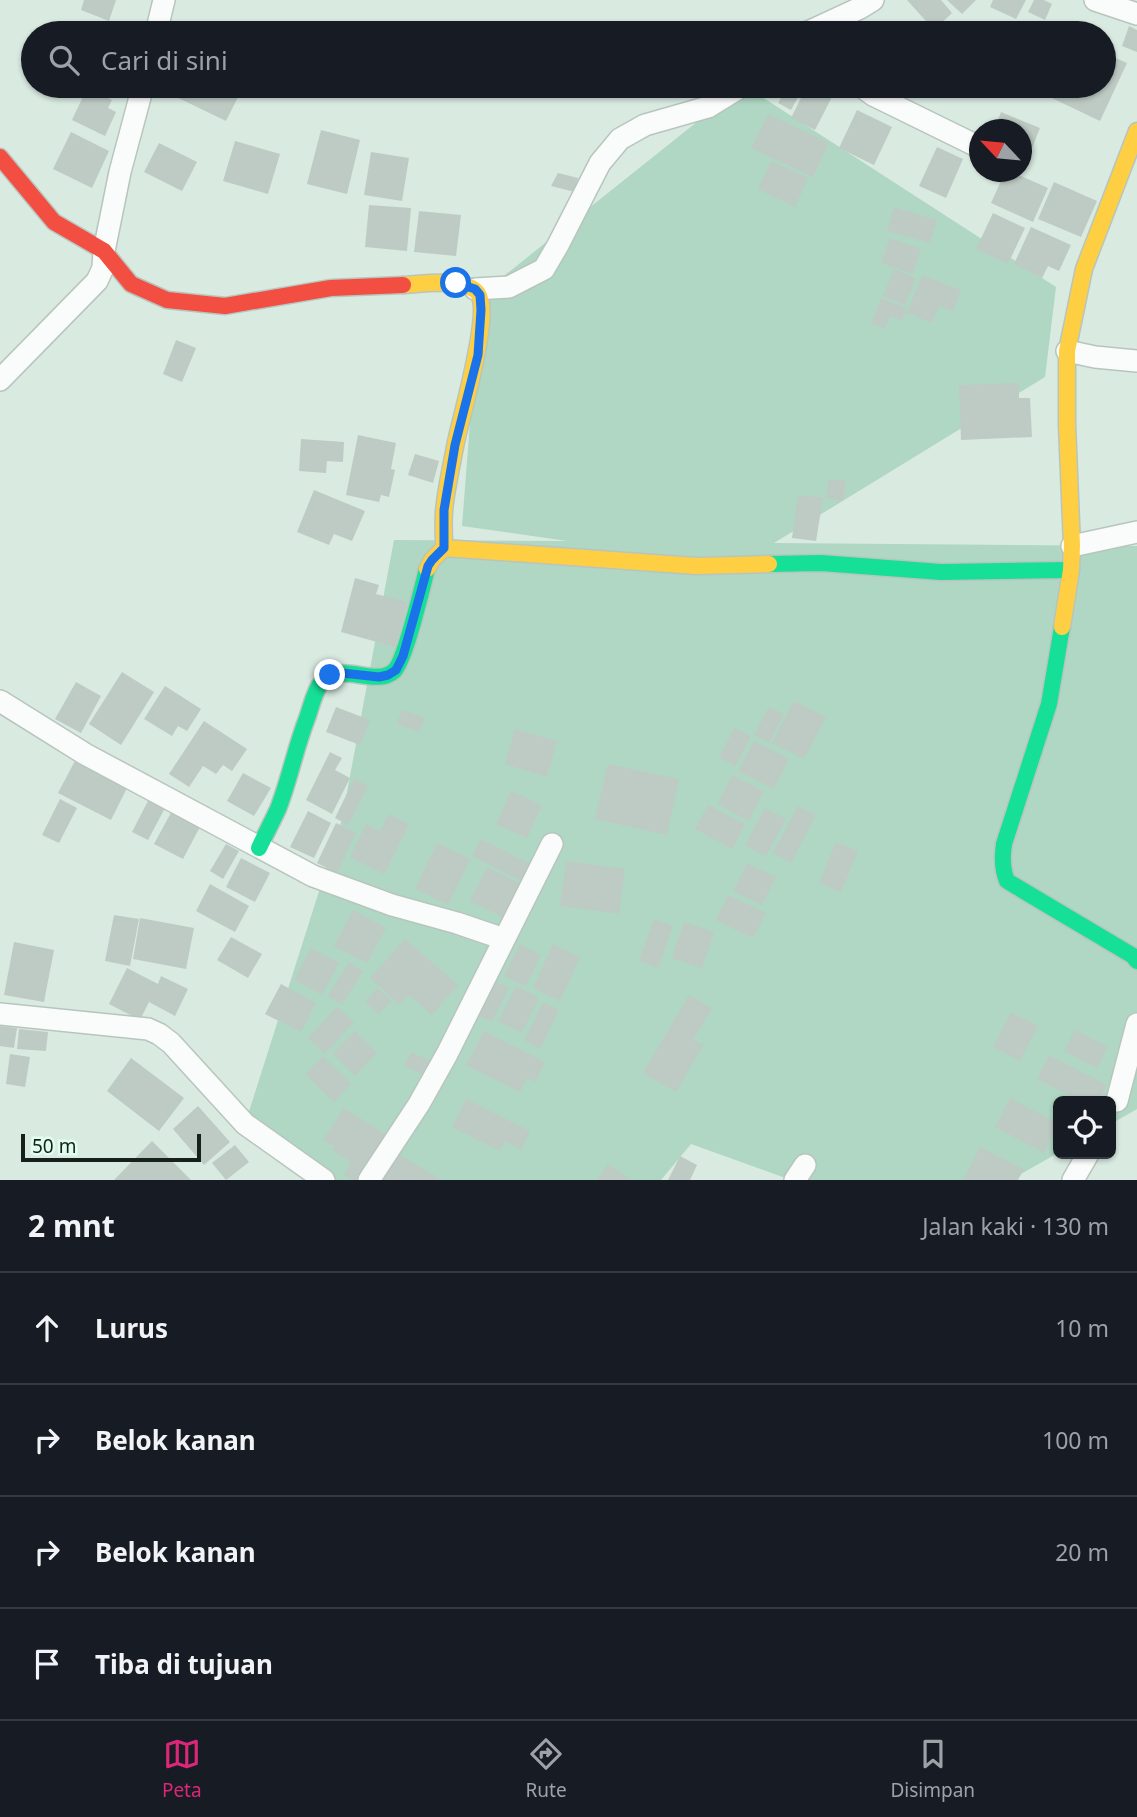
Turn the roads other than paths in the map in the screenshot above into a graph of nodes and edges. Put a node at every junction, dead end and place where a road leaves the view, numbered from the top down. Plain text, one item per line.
1 (164, 0) edge
2 (873, 0) edge
3 (1095, 0) edge
4 (1137, 14) edge
5 (159, 21) edge
6 (833, 21) edge
7 (140, 98) edge
8 (723, 98) edge
9 (879, 98) edge
10 (1137, 131) edge
11 (969, 143) edge
12 (0, 157) edge
13 (104, 251) junction
14 (475, 289) junction
15 (1067, 351) junction
16 (1137, 361) edge
17 (0, 380) edge
18 (1137, 532) edge
19 (1072, 546) junction
20 (444, 548) junction
21 (1070, 570) junction
22 (0, 701) edge
23 (552, 844) dead end
24 (259, 848) junction
25 (505, 939) junction
26 (1137, 961) edge
27 (0, 1013) edge
28 (1137, 1024) edge
29 (1122, 1106) edge
30 (1085, 1159) edge
31 (324, 1180) edge
32 (369, 1180) edge
33 (1073, 1180) edge

1 - 5 street
2 - 6 street
3 - 4 street
7 - 13 street
8 - 14 street
9 - 11 street
10 - 15 street
12 - 13 street
13 - 14 street
13 - 17 street
14 - 20 street
15 - 16 street
15 - 19 street
18 - 19 street
19 - 21 street
20 - 21 street
20 - 24 street
21 - 26 street
22 - 24 street
23 - 25 street
24 - 25 street
25 - 32 street
27 - 31 street
28 - 29 street
30 - 33 street

